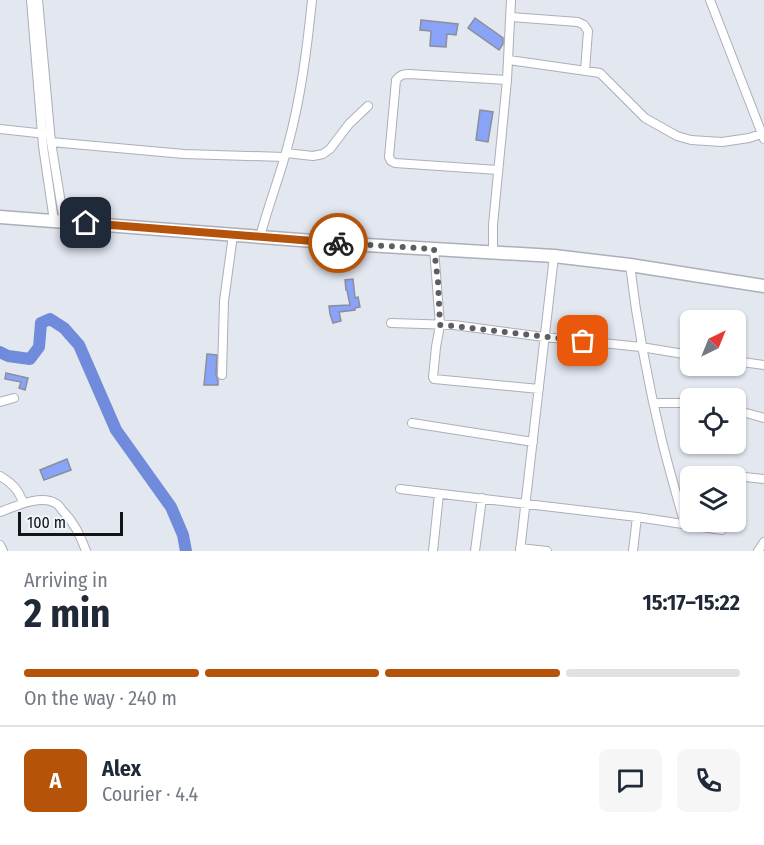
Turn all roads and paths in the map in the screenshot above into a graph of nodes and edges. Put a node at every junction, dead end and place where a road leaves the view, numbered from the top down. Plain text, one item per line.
1 (31, 0) edge
2 (38, 0) edge
3 (312, 0) edge
4 (511, 0) edge
5 (710, 0) edge
6 (511, 17) junction
7 (38, 43) junction
8 (509, 60) junction
9 (585, 71) junction
10 (507, 80) junction
11 (368, 106) dead end
12 (0, 129) edge
13 (763, 135) edge
14 (48, 137) junction
15 (285, 155) junction
16 (498, 170) junction
17 (0, 217) edge
18 (59, 221) junction
19 (233, 235) junction
20 (260, 237) junction
21 (434, 249) junction
22 (493, 253) junction
23 (554, 256) junction
24 (630, 265) junction
25 (764, 286) edge
26 (391, 323) dead end
27 (440, 325) junction
28 (544, 337) junction
29 (642, 347) junction
30 (680, 353) edge
31 (746, 363) edge
32 (764, 366) edge
33 (222, 375) dead end
34 (539, 390) junction
35 (14, 399) dead end
36 (0, 402) edge
37 (654, 403) junction
38 (680, 403) edge
39 (746, 413) edge
40 (764, 418) edge
41 (412, 423) dead end
42 (533, 442) junction
43 (0, 476) edge
44 (746, 478) edge
45 (764, 480) edge
46 (400, 489) dead end
47 (439, 494) junction
48 (482, 498) junction
49 (23, 503) junction
50 (525, 503) junction
51 (680, 507) edge
52 (0, 512) edge
53 (637, 517) junction
54 (680, 524) edge
55 (764, 542) edge
56 (0, 545) edge
57 (520, 549) edge
58 (3, 551) edge
59 (86, 551) edge
60 (433, 551) edge
61 (475, 551) edge
62 (547, 551) edge
63 (633, 551) edge
64 (758, 551) edge

1 - 7 street
2 - 7 street
3 - 15 street
4 - 6 street
5 - 13 street
6 - 8 street
6 - 9 street
7 - 14 street
8 - 9 street
8 - 10 street
9 - 13 street
10 - 16 street
10 - 16 street
11 - 15 street
12 - 14 street
14 - 15 street
14 - 18 street
14 - 18 street
15 - 20 street
16 - 22 street
17 - 18 highway
18 - 19 highway
19 - 20 highway
19 - 33 street
20 - 21 highway
21 - 22 highway
21 - 27 street
22 - 23 highway
23 - 24 highway
23 - 28 street
24 - 25 highway
24 - 29 street
26 - 27 street
27 - 28 street
27 - 34 street
28 - 29 street
28 - 34 street
29 - 30 street
29 - 37 street
31 - 32 street
34 - 42 street
35 - 36 street
37 - 38 street
37 - 51 street
39 - 40 street
41 - 42 street
42 - 50 street
43 - 49 street
44 - 45 street
46 - 47 street
47 - 48 street
47 - 60 street
48 - 50 street
48 - 61 street
49 - 52 street
49 - 59 street
50 - 53 street
50 - 57 street
53 - 54 street
53 - 63 street
55 - 64 street
56 - 58 street
57 - 62 street

